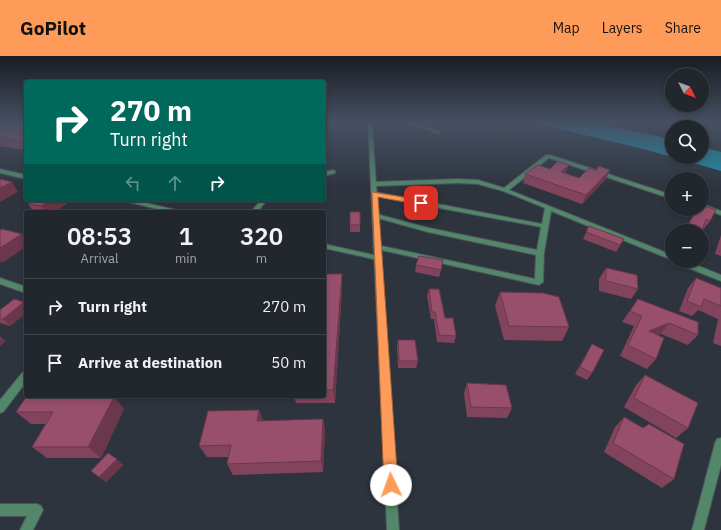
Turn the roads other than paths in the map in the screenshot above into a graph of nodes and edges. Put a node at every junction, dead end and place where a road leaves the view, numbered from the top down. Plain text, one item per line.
1 (371, 145) edge
2 (0, 171) edge
3 (333, 172) dead end
4 (326, 174) edge
5 (24, 177) edge
6 (374, 184) junction
7 (505, 190) junction
8 (374, 194) junction
9 (665, 195) edge
10 (135, 202) edge
11 (262, 202) edge
12 (548, 208) junction
13 (709, 209) edge
14 (169, 210) edge
15 (256, 210) edge
16 (721, 213) edge
17 (376, 216) junction
18 (544, 226) junction
19 (326, 246) edge
20 (378, 247) junction
21 (540, 253) junction
22 (665, 255) edge
23 (378, 258) junction
24 (696, 268) edge
25 (721, 278) edge
26 (0, 281) edge
27 (24, 289) edge
28 (24, 378) edge
29 (0, 408) edge
30 (721, 443) edge
31 (0, 510) edge
32 (26, 530) edge
33 (393, 530) edge
34 (698, 530) edge

1 - 6 street
2 - 5 street
3 - 4 street
6 - 7 street
6 - 8 street
7 - 9 street
7 - 12 street
8 - 17 street
8 - 18 street
10 - 14 street
11 - 15 street
12 - 18 street
12 - 22 street
13 - 16 street
17 - 20 street
17 - 21 street
18 - 21 street
19 - 23 street
20 - 21 street
20 - 23 street
23 - 33 street
24 - 25 street
26 - 27 street
28 - 29 street
30 - 34 street
31 - 32 street

